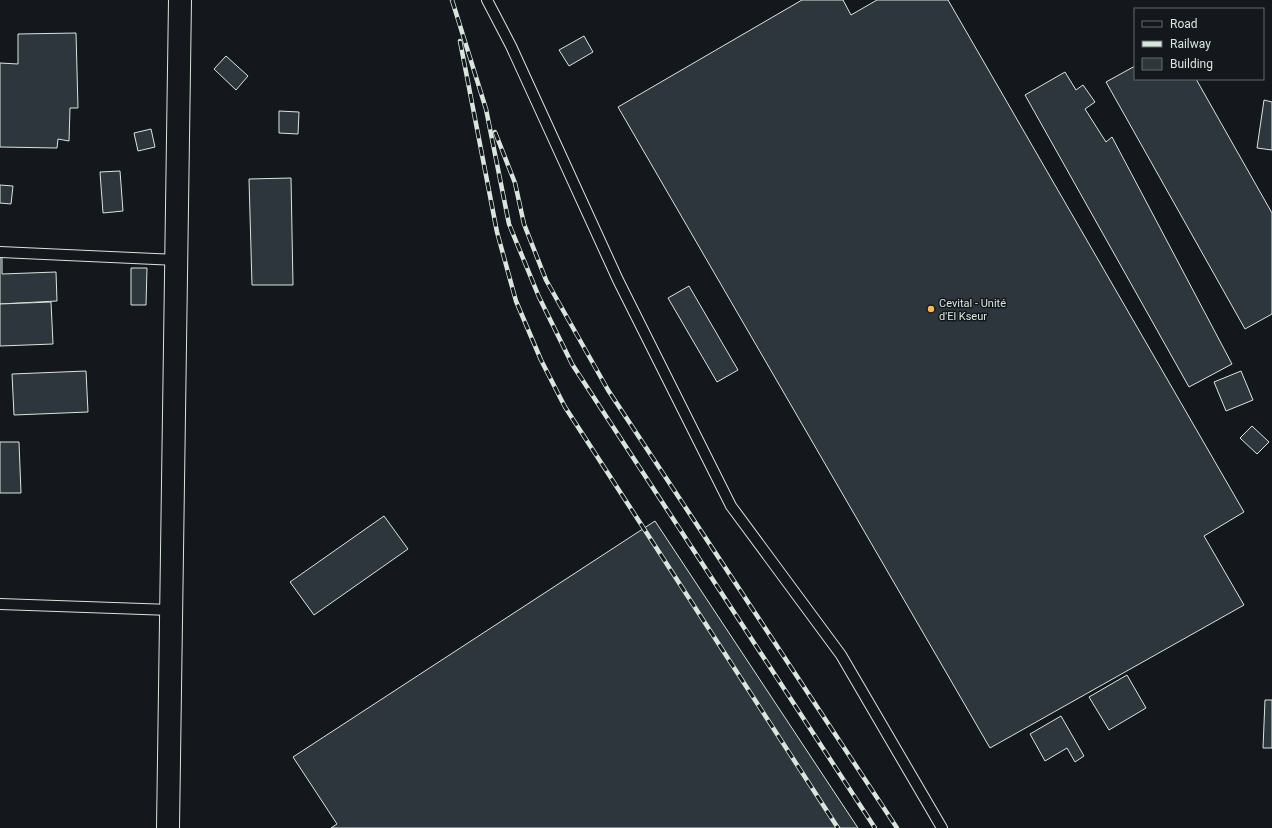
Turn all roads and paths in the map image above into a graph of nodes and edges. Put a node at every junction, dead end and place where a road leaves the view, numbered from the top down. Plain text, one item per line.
1 (180, 0) edge
2 (486, 0) edge
3 (0, 252) edge
4 (177, 260) junction
5 (0, 604) edge
6 (171, 610) junction
7 (168, 828) edge
8 (942, 828) edge

1 - 4 main road
2 - 8 lane
3 - 4 lane
4 - 6 main road
5 - 6 lane
6 - 7 main road

